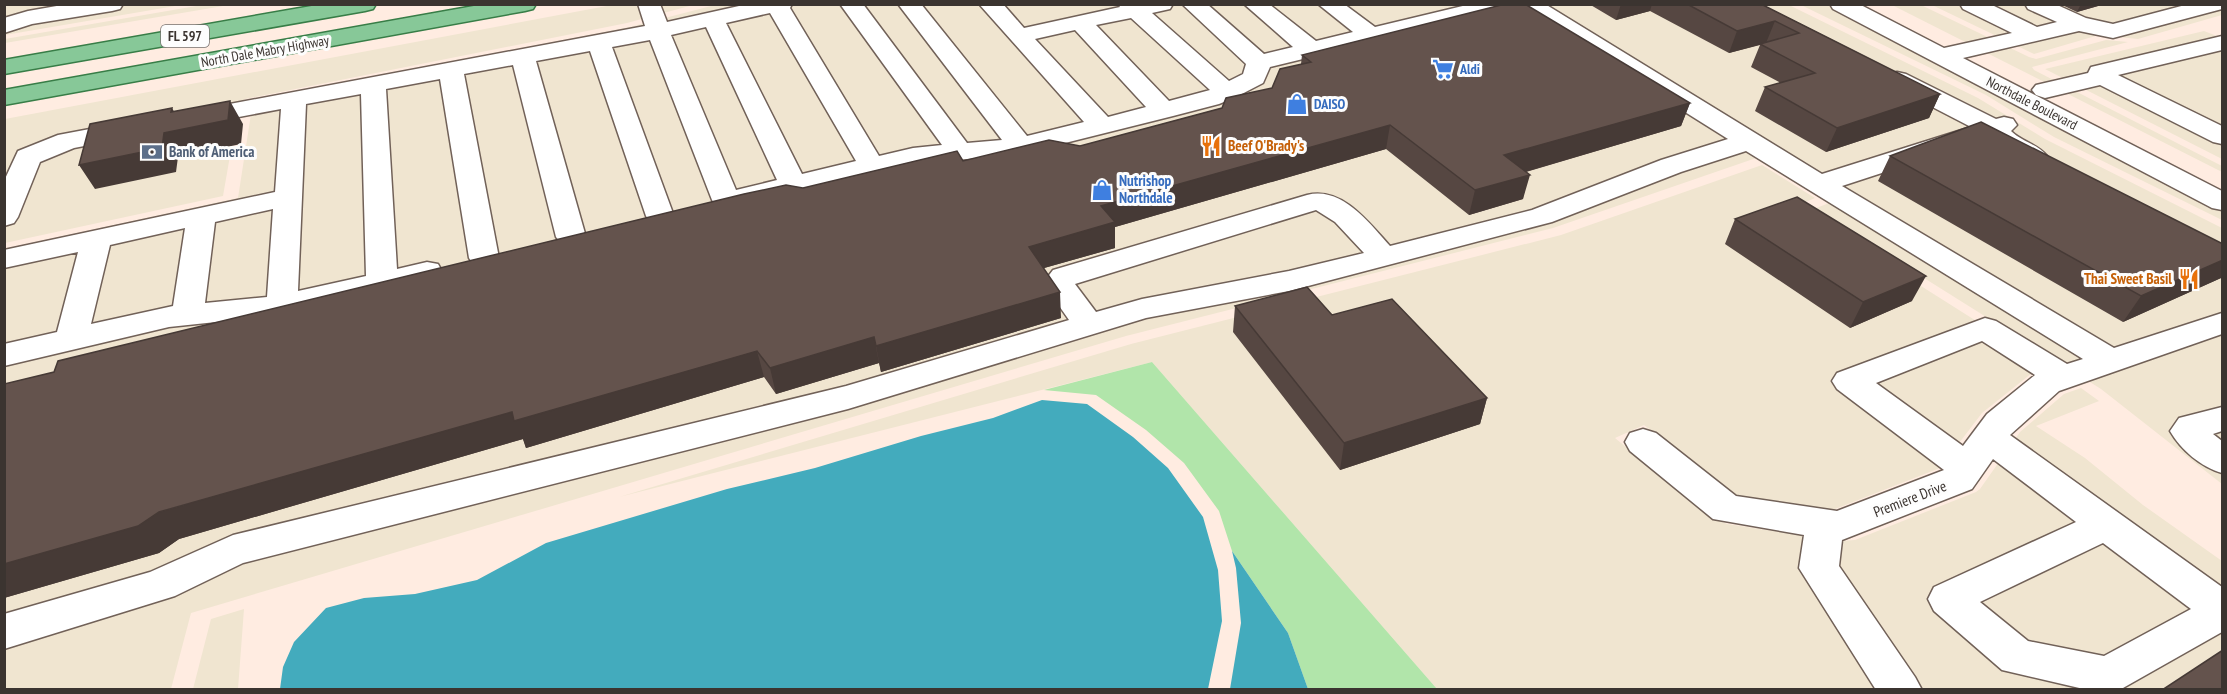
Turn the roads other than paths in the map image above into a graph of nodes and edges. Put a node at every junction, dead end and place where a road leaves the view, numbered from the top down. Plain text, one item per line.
1 (112, 4) edge
2 (365, 4) edge
3 (525, 4) edge
4 (649, 4) edge
5 (851, 4) edge
6 (909, 4) edge
7 (1162, 4) edge
8 (1193, 4) edge
9 (1255, 4) edge
10 (1329, 4) edge
11 (1400, 4) edge
12 (1529, 4) edge
13 (1841, 4) edge
14 (1879, 4) edge
15 (1971, 4) edge
16 (2036, 4) edge
17 (2217, 4) edge
18 (779, 5) edge
19 (1486, 6) edge
20 (1133, 7) edge
21 (994, 8) edge
22 (1079, 10) edge
23 (713, 19) junction
24 (1427, 22) junction
25 (10, 24) edge
26 (2079, 24) junction
27 (658, 31) junction
28 (2033, 34) junction
29 (1371, 35) junction
30 (1018, 36) junction
31 (599, 42) junction
32 (2223, 43) edge
33 (1312, 50) junction
34 (1968, 50) junction
35 (523, 56) junction
36 (1941, 56) junction
37 (1259, 62) junction
38 (4, 66) edge
39 (1878, 69) edge
40 (451, 70) junction
41 (2103, 77) junction
42 (372, 84) junction
43 (2045, 90) junction
44 (1227, 92) junction
45 (4, 98) edge
46 (294, 99) junction
47 (1164, 111) junction
48 (2052, 114) junction
49 (1102, 126) junction
50 (1994, 128) junction
51 (2223, 136) edge
52 (1749, 141) junction
53 (1021, 147) junction
54 (960, 152) junction
55 (872, 166) junction
56 (2059, 169) edge
57 (2223, 181) edge
58 (793, 184) junction
59 (1819, 184) junction
60 (289, 197) junction
61 (2223, 202) edge
62 (682, 211) junction
63 (201, 216) junction
64 (4, 217) edge
65 (571, 237) edge
66 (97, 238) junction
67 (1384, 257) junction
68 (4, 259) edge
69 (382, 282) junction
70 (282, 305) junction
71 (188, 315) junction
72 (2223, 323) edge
73 (1089, 325) junction
74 (70, 340) junction
75 (4, 355) edge
76 (2111, 361) junction
77 (2064, 378) junction
78 (2223, 419) edge
79 (1989, 438) junction
80 (1643, 442) dead end
81 (2223, 460) edge
82 (1968, 468) junction
83 (1825, 524) junction
84 (2108, 524) junction
85 (2223, 610) edge
86 (4, 632) edge
87 (1900, 690) edge

1 - 25 street
2 - 38 main road, North Dale Mabry Highway / FL 597
3 - 45 main road, North Dale Mabry Highway / FL 597
4 - 27 street
5 - 54 street
6 - 53 street
7 - 20 street
8 - 37 street
9 - 33 street
10 - 29 street
11 - 24 street
12 - 52 street
13 - 36 street, Northdale Boulevard
14 - 34 street, Northdale Boulevard
15 - 28 street
16 - 26 street
17 - 26 street
18 - 23 street
18 - 55 street
19 - 24 street
20 - 22 street
20 - 44 street
21 - 22 street
21 - 30 street
22 - 30 street
22 - 47 street
23 - 27 street
23 - 58 street
24 - 29 street
26 - 28 street
27 - 31 street
27 - 62 street
28 - 34 street
29 - 33 street
30 - 49 street
31 - 35 street
31 - 62 street
32 - 41 street
33 - 37 street
34 - 36 street
34 - 43 street, Northdale Boulevard
35 - 40 street
35 - 65 street
36 - 48 street, Northdale Boulevard
37 - 44 street
39 - 50 street
40 - 42 street
40 - 69 street
41 - 43 street
41 - 51 street
42 - 46 street
42 - 69 street
43 - 57 street, Northdale Boulevard
44 - 47 street
46 - 60 street
46 - 64 street
47 - 49 street
48 - 50 street
48 - 61 street, Northdale Boulevard
49 - 53 street
50 - 56 street
50 - 59 street
52 - 59 street
52 - 67 street
53 - 54 street
54 - 55 street
55 - 58 street
58 - 62 street
59 - 76 street
60 - 63 street
60 - 70 street
63 - 66 street
63 - 71 street
66 - 68 street
66 - 74 street
67 - 73 street
67 - 73 street
69 - 70 street
70 - 71 street
71 - 74 street
72 - 76 street, Premiere Drive
73 - 86 street
74 - 75 street
76 - 77 street, Premiere Drive
77 - 79 street, Premiere Drive
77 - 82 street
78 - 81 street
79 - 82 street, Premiere Drive
79 - 84 street
80 - 83 street, Premiere Drive
82 - 83 street, Premiere Drive
83 - 87 street
84 - 85 street
84 - 85 street

